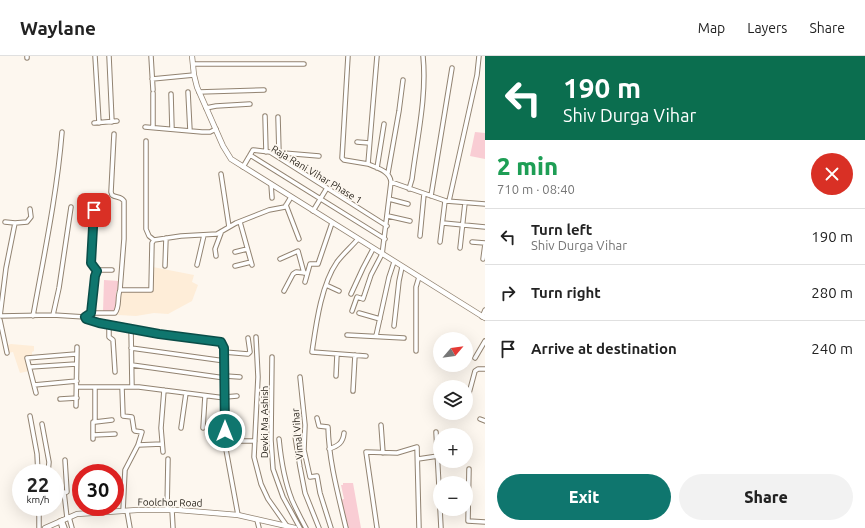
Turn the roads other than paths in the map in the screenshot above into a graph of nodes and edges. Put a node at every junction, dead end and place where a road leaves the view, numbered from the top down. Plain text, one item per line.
1 (95, 56) edge
2 (109, 56) edge
3 (151, 56) edge
4 (192, 56) edge
5 (348, 56) edge
6 (378, 56) edge
7 (423, 56) edge
8 (479, 56) edge
9 (193, 64) junction
10 (304, 64) dead end
11 (452, 68) dead end
12 (194, 75) junction
13 (152, 79) junction
14 (403, 80) dead end
15 (264, 90) dead end
16 (188, 92) dead end
17 (199, 92) junction
18 (171, 94) dead end
19 (250, 104) dead end
20 (206, 108) junction
21 (265, 116) dead end
22 (278, 117) dead end
23 (117, 121) dead end
24 (112, 122) junction
25 (94, 123) dead end
26 (99, 123) junction
27 (384, 124) dead end
28 (145, 127) dead end
29 (153, 127) junction
30 (172, 129) junction
31 (214, 130) junction
32 (190, 131) junction
33 (62, 132) dead end
34 (114, 134) dead end
35 (146, 141) dead end
36 (357, 142) dead end
37 (369, 143) junction
38 (268, 152) junction
39 (279, 153) junction
40 (250, 155) junction
41 (319, 156) dead end
42 (368, 164) junction
43 (243, 167) junction
44 (377, 168) junction
45 (388, 173) junction
46 (221, 174) dead end
47 (391, 182) junction
48 (271, 184) junction
49 (327, 188) junction
50 (410, 189) junction
51 (424, 194) junction
52 (431, 196) junction
53 (291, 197) junction
54 (272, 198) dead end
55 (321, 198) junction
56 (389, 200) junction
57 (447, 201) junction
58 (465, 203) junction
59 (408, 204) dead end
60 (485, 204) edge
61 (286, 205) junction
62 (71, 207) dead end
63 (30, 209) dead end
64 (94, 210) dead end
65 (313, 211) junction
66 (388, 216) junction
67 (410, 221) dead end
68 (5, 222) dead end
69 (240, 222) junction
70 (16, 223) junction
71 (332, 223) junction
72 (443, 223) junction
73 (387, 226) junction
74 (463, 226) junction
75 (229, 227) junction
76 (485, 227) edge
77 (221, 233) junction
78 (204, 235) junction
79 (420, 236) dead end
80 (166, 238) junction
81 (299, 239) dead end
82 (358, 239) junction
83 (385, 239) junction
84 (154, 240) junction
85 (440, 242) dead end
86 (472, 242) dead end
87 (485, 244) edge
88 (460, 248) dead end
89 (247, 249) junction
90 (373, 249) junction
91 (235, 252) dead end
92 (382, 254) junction
93 (216, 256) dead end
94 (280, 259) dead end
95 (483, 259) dead end
96 (394, 262) junction
97 (197, 265) dead end
98 (165, 266) dead end
99 (235, 266) dead end
100 (402, 267) junction
101 (112, 270) dead end
102 (97, 271) junction
103 (306, 273) junction
104 (419, 277) junction
105 (305, 282) dead end
106 (326, 285) junction
107 (120, 290) junction
108 (284, 291) dead end
109 (339, 291) dead end
110 (351, 294) dead end
111 (485, 310) edge
112 (352, 311) dead end
113 (91, 313) junction
114 (359, 313) dead end
115 (0, 316) edge
116 (33, 316) junction
117 (53, 316) junction
118 (85, 317) junction
119 (484, 317) edge
120 (380, 319) junction
121 (0, 320) edge
122 (109, 325) junction
123 (394, 326) dead end
124 (131, 328) junction
125 (347, 334) dead end
126 (376, 336) junction
127 (256, 337) dead end
128 (248, 338) dead end
129 (404, 338) dead end
130 (485, 341) edge
131 (77, 347) dead end
132 (131, 348) junction
133 (416, 351) dead end
134 (224, 352) junction
135 (7, 353) dead end
136 (76, 354) junction
137 (338, 354) junction
138 (355, 355) junction
139 (366, 356) dead end
140 (272, 357) dead end
141 (475, 358) dead end
142 (225, 360) junction
143 (76, 364) junction
144 (132, 365) junction
145 (30, 367) junction
146 (485, 369) edge
147 (115, 372) dead end
148 (336, 376) dead end
149 (225, 377) junction
150 (240, 377) dead end
151 (300, 377) dead end
152 (473, 380) edge
153 (77, 382) junction
154 (34, 385) junction
155 (77, 386) junction
156 (95, 387) junction
157 (122, 387) junction
158 (132, 387) junction
159 (164, 390) junction
160 (353, 391) dead end
161 (36, 393) dead end
162 (186, 393) junction
163 (205, 396) junction
164 (237, 396) dead end
165 (77, 398) junction
166 (225, 398) junction
167 (60, 399) dead end
168 (76, 406) dead end
169 (30, 416) dead end
170 (317, 418) dead end
171 (480, 419) dead end
172 (112, 420) dead end
173 (485, 421) edge
174 (95, 422) junction
175 (42, 424) dead end
176 (381, 425) dead end
177 (181, 428) dead end
178 (203, 428) dead end
179 (344, 433) dead end
180 (115, 434) dead end
181 (295, 436) dead end
182 (279, 439) dead end
183 (242, 440) dead end
184 (255, 440) junction
185 (162, 444) junction
186 (138, 445) junction
187 (329, 449) junction
188 (163, 452) dead end
189 (383, 453) junction
190 (433, 457) edge
191 (168, 459) dead end
192 (418, 459) junction
193 (65, 460) dead end
194 (38, 464) edge
195 (49, 464) edge
196 (470, 469) dead end
197 (64, 493) joint
198 (169, 510) junction
199 (125, 511) junction
200 (238, 515) junction
201 (39, 516) edge
202 (441, 516) edge
203 (65, 519) junction
204 (258, 520) junction
205 (485, 522) edge
206 (273, 526) edge
207 (287, 526) junction
208 (39, 528) edge
209 (46, 528) edge
210 (62, 528) edge
211 (65, 528) edge
212 (72, 528) edge
213 (130, 528) edge
214 (173, 528) edge
215 (259, 528) edge
216 (296, 528) edge
217 (300, 528) edge
218 (306, 528) edge
219 (319, 528) edge
220 (331, 528) edge
221 (346, 528) edge
222 (377, 528) edge
223 (419, 528) edge
224 (442, 528) edge

1 - 26 street
2 - 24 street
3 - 13 street
4 - 9 street
5 - 42 street
6 - 37 street
7 - 50 street
8 - 57 street
9 - 10 street
9 - 12 street
11 - 52 street
12 - 13 street
12 - 17 street
13 - 29 street
14 - 45 street
15 - 17 street
16 - 32 street
17 - 20 street
18 - 30 street
19 - 20 street
20 - 31 street
21 - 38 street
22 - 39 street
23 - 24 street
24 - 26 street
25 - 26 street
27 - 44 street
28 - 29 street
29 - 30 street
30 - 32 street
31 - 32 street
31 - 43 street
33 - 116 street
34 - 107 street
35 - 84 street
36 - 37 street
37 - 42 street
38 - 39 street
38 - 40 street, Raja Rani Vihar Phase 1
38 - 49 street, Raja Rani Vihar Phase 1
39 - 41 street
40 - 43 street
40 - 55 street
42 - 44 street
43 - 48 street
44 - 45 street
45 - 47 street
46 - 75 street
47 - 50 street
47 - 56 street
48 - 53 street
48 - 54 street
49 - 55 street
49 - 73 street, Raja Rani Vihar Phase 1
50 - 51 street
51 - 52 street
51 - 79 street
52 - 57 street
53 - 61 street
53 - 65 street
55 - 65 street
55 - 83 street
56 - 59 street
56 - 66 street
57 - 58 street
57 - 72 street
58 - 60 street
58 - 74 street
61 - 69 street
61 - 81 street
62 - 117 street
63 - 70 street
64 - 102 street
65 - 71 street
66 - 67 street
66 - 73 street
68 - 70 street
69 - 75 street
69 - 89 street
70 - 115 street
71 - 82 street
71 - 103 street
72 - 74 street
72 - 85 street
73 - 83 street
74 - 76 street
74 - 88 street
75 - 77 street
77 - 78 street
77 - 93 street
78 - 80 street
78 - 97 street
80 - 84 street
80 - 98 street
82 - 90 street
82 - 106 street
83 - 92 street
84 - 107 street
86 - 87 street
87 - 95 street
89 - 91 street
89 - 99 street
90 - 92 street
90 - 110 street
92 - 96 street
92 - 112 street
94 - 103 street
96 - 100 street
96 - 120 street
100 - 104 street
100 - 123 street
101 - 102 street
102 - 113 street
103 - 105 street
103 - 108 street
104 - 119 street
104 - 133 street
106 - 109 street
106 - 137 street
107 - 113 street
111 - 119 street
113 - 118 street
114 - 120 street
115 - 116 street
116 - 117 street
117 - 118 street
118 - 122 street
120 - 126 street
121 - 135 street
122 - 124 street
122 - 147 street
124 - 132 street
124 - 134 street
125 - 126 street
126 - 129 street
127 - 184 street
128 - 134 street
130 - 141 street
131 - 136 street
132 - 142 street
132 - 144 street
134 - 142 street
136 - 143 street
136 - 145 street
137 - 138 street
137 - 148 street
138 - 139 street
138 - 160 street
140 - 217 street, Devki Ma Ashish
142 - 149 street
143 - 145 street
143 - 153 street
144 - 149 street
144 - 158 street
145 - 154 street
146 - 152 street
149 - 150 street
149 - 166 street
151 - 220 street, Vimal Vihar
153 - 154 street
153 - 155 street
154 - 161 street
155 - 156 street
155 - 165 street
156 - 157 street
156 - 174 street
157 - 158 street
157 - 186 street
158 - 159 street
159 - 162 street
159 - 185 street
162 - 163 street
162 - 177 street
163 - 166 street
163 - 178 street
164 - 166 street
165 - 167 street
165 - 168 street
166 - 200 street
169 - 194 street
170 - 187 street
171 - 173 street
172 - 174 street
174 - 180 street
175 - 195 street
176 - 189 street
179 - 187 street
181 - 219 street
182 - 218 street
183 - 184 street
184 - 207 street
185 - 186 street
185 - 188 street
186 - 199 street
187 - 221 street
189 - 192 street
189 - 222 street
190 - 192 street
191 - 198 street
192 - 223 street
193 - 197 street
196 - 205 street
197 - 203 street
198 - 199 street, Foolchor Road
198 - 200 street, Foolchor Road
198 - 214 street
199 - 203 street, Foolchor Road
199 - 213 street
200 - 204 street, Foolchor Road
201 - 208 street
202 - 224 street
203 - 209 street, Foolchor Road
203 - 210 street
203 - 211 street
203 - 212 street
204 - 206 street, Foolchor Road
204 - 215 street
206 - 207 street, Foolchor Road
207 - 216 street, Foolchor Road

